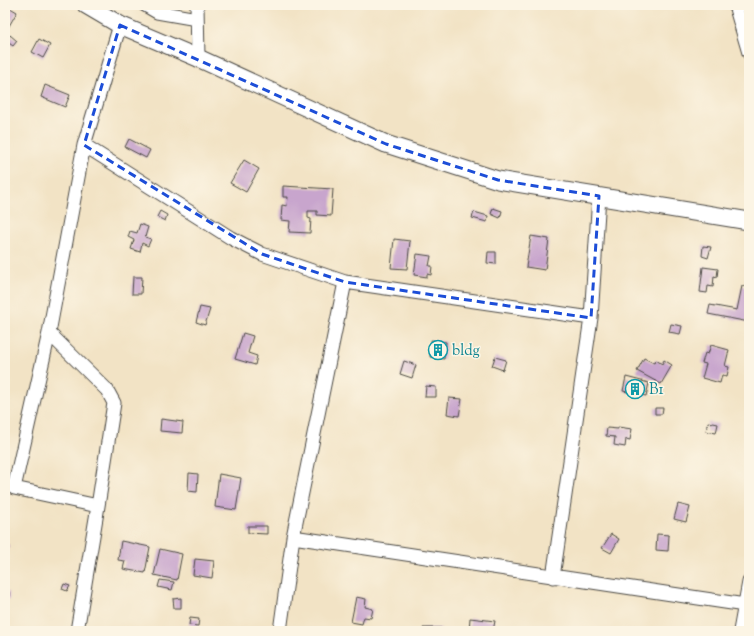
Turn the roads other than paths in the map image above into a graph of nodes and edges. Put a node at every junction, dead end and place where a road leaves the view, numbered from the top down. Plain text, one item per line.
1 (86, 5) edge
2 (145, 5) edge
3 (197, 5) edge
4 (736, 5) edge
5 (197, 19) junction
6 (120, 25) junction
7 (749, 54) edge
8 (198, 58) junction
9 (84, 145) junction
10 (599, 196) junction
11 (749, 221) edge
12 (345, 282) junction
13 (591, 318) junction
14 (49, 333) junction
15 (10, 487) edge
16 (98, 506) junction
17 (293, 537) junction
18 (553, 577) junction
19 (749, 582) edge
20 (745, 605) junction
21 (77, 631) edge
22 (280, 631) edge
23 (740, 631) edge

1 - 6 street
2 - 5 street
3 - 5 street
4 - 7 street
5 - 8 street
6 - 8 street
6 - 9 street
8 - 10 street
9 - 12 street
9 - 14 street
10 - 11 street
10 - 13 street
12 - 13 street
12 - 17 street
13 - 18 street
14 - 15 street
14 - 16 street
15 - 16 street
16 - 21 street
17 - 18 street
17 - 22 street
18 - 20 street
19 - 20 street
20 - 23 street

